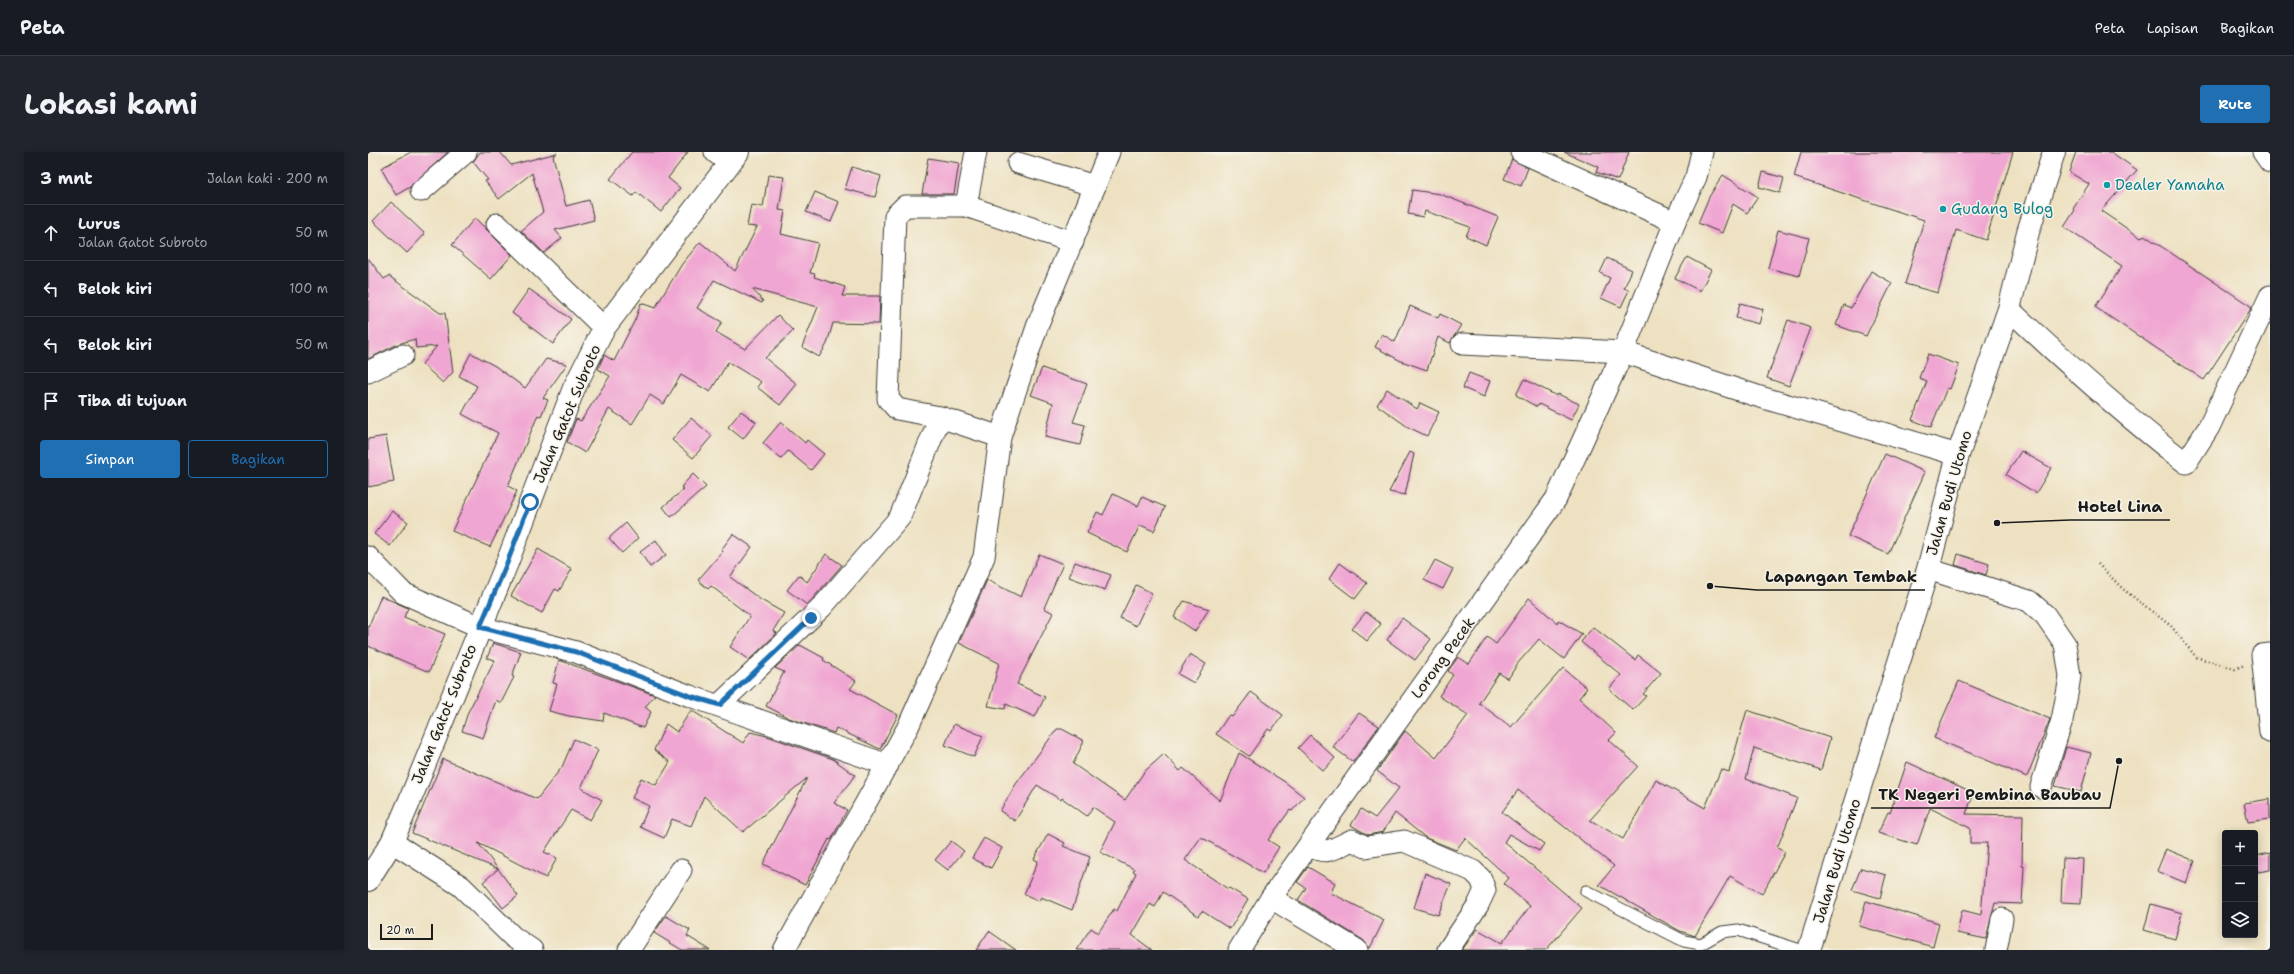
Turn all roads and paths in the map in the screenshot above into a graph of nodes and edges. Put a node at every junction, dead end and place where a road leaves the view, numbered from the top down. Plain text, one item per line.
1 (466, 152) edge
2 (976, 152) edge
3 (1109, 152) edge
4 (1521, 152) edge
5 (1702, 152) edge
6 (2054, 152) edge
7 (2263, 152) edge
8 (728, 156) edge
9 (2270, 162) edge
10 (1018, 163) dead end
11 (1095, 186) junction
12 (421, 191) dead end
13 (966, 206) junction
14 (1675, 222) junction
15 (497, 224) dead end
16 (1073, 242) junction
17 (2270, 296) edge
18 (2009, 309) junction
19 (604, 328) junction
20 (1462, 344) dead end
21 (1623, 352) junction
22 (403, 355) dead end
23 (368, 372) edge
24 (940, 417) junction
25 (1000, 437) junction
26 (1958, 455) junction
27 (368, 557) edge
28 (2098, 564) dead end
29 (1928, 569) junction
30 (480, 627) junction
31 (2266, 655) edge
32 (720, 705) junction
33 (2270, 732) edge
34 (888, 765) junction
35 (2041, 787) dead end
36 (392, 842) junction
37 (1309, 846) junction
38 (681, 870) dead end
39 (368, 880) edge
40 (1586, 891) dead end
41 (1271, 898) junction
42 (2002, 919) dead end
43 (532, 950) edge
44 (629, 950) edge
45 (784, 950) edge
46 (1239, 950) edge
47 (1357, 950) edge
48 (1448, 950) edge
49 (1800, 950) edge
50 (1809, 950) edge
51 (1996, 950) edge

1 - 12 street
2 - 13 street
3 - 11 street
4 - 14 street
5 - 14 street, Lorong Pecek
6 - 18 main road, Jalan Budi Utomo
7 - 9 street
8 - 19 main road, Jalan Gatot Subroto
10 - 11 street
11 - 16 street
13 - 16 street
13 - 24 street
14 - 21 street, Lorong Pecek
15 - 19 street
16 - 25 street
17 - 18 street
18 - 26 main road, Jalan Budi Utomo
19 - 30 main road, Jalan Gatot Subroto
20 - 21 street
21 - 26 street
21 - 37 street, Lorong Pecek
22 - 23 street
24 - 25 street
24 - 32 street
25 - 34 street
26 - 29 main road, Jalan Budi Utomo
27 - 30 street
28 - 31 path
29 - 35 street
29 - 50 main road, Jalan Budi Utomo
30 - 32 street
30 - 36 main road, Jalan Gatot Subroto
31 - 33 street
32 - 34 street
34 - 45 street
36 - 39 main road, Jalan Gatot Subroto
36 - 43 street
37 - 41 street, Lorong Pecek
37 - 48 street
38 - 44 street
40 - 49 lane
41 - 46 street, Lorong Pecek
41 - 47 street
42 - 51 street

